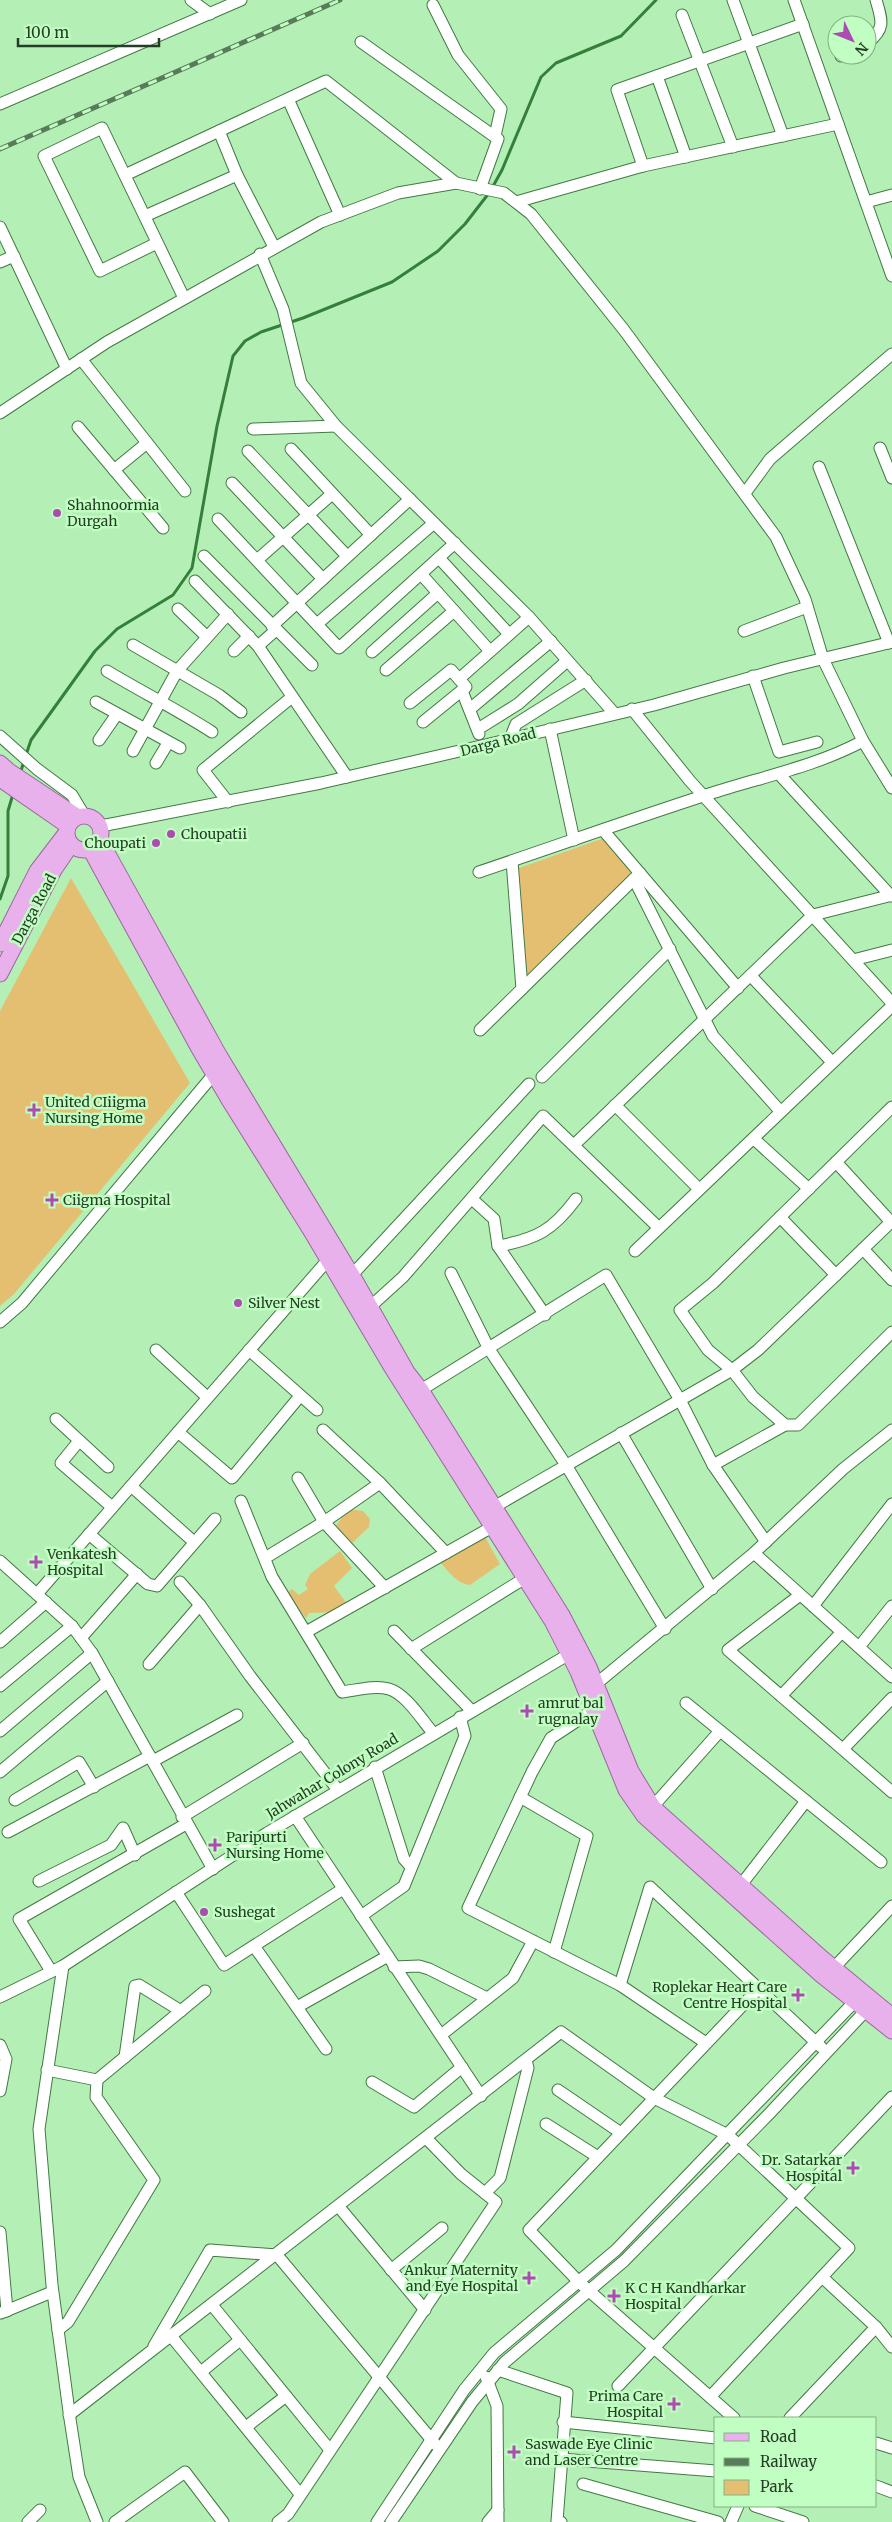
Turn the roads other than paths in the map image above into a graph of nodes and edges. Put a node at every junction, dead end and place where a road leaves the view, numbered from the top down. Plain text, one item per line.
1 (192, 0) edge
2 (241, 0) edge
3 (733, 0) edge
4 (794, 0) edge
5 (876, 0) edge
6 (434, 5) dead end
7 (210, 14) junction
8 (682, 15) dead end
9 (803, 24) junction
10 (877, 35) edge
11 (361, 42) dead end
12 (748, 44) junction
13 (699, 61) junction
14 (656, 76) junction
15 (288, 99) junction
16 (0, 104) edge
17 (838, 124) junction
18 (219, 131) junction
19 (495, 136) junction
20 (783, 136) junction
21 (733, 147) junction
22 (686, 157) junction
23 (643, 166) junction
24 (125, 175) junction
25 (237, 175) junction
26 (456, 183) junction
27 (482, 189) junction
28 (892, 194) edge
29 (516, 202) junction
30 (866, 202) junction
31 (340, 215) junction
32 (145, 216) junction
33 (0, 227) edge
34 (158, 243) junction
35 (274, 247) junction
36 (260, 254) junction
37 (14, 256) junction
38 (0, 262) edge
39 (892, 276) edge
40 (184, 298) junction
41 (892, 354) edge
42 (81, 360) junction
43 (67, 369) junction
44 (0, 413) edge
45 (78, 426) dead end
46 (336, 426) junction
47 (254, 429) dead end
48 (147, 443) junction
49 (880, 448) dead end
50 (292, 449) dead end
51 (248, 451) dead end
52 (818, 467) dead end
53 (114, 470) junction
54 (892, 478) edge
55 (232, 483) dead end
56 (186, 491) dead end
57 (745, 493) junction
58 (332, 494) junction
59 (410, 499) junction
60 (309, 514) junction
61 (218, 519) dead end
62 (434, 523) junction
63 (163, 528) dead end
64 (370, 535) junction
65 (283, 537) junction
66 (455, 543) junction
67 (204, 556) dead end
68 (347, 556) junction
69 (439, 558) junction
70 (257, 560) junction
71 (421, 574) junction
72 (323, 578) junction
73 (196, 581) dead end
74 (438, 593) junction
75 (296, 602) junction
76 (807, 607) junction
77 (178, 609) dead end
78 (454, 611) junction
79 (228, 614) junction
80 (529, 617) junction
81 (317, 624) junction
82 (274, 628) junction
83 (744, 631) dead end
84 (509, 634) junction
85 (206, 636) junction
86 (249, 636) junction
87 (551, 641) junction
88 (891, 642) edge
89 (133, 645) dead end
90 (258, 646) junction
91 (234, 651) dead end
92 (490, 651) junction
93 (372, 652) dead end
94 (823, 659) junction
95 (567, 661) junction
96 (312, 665) dead end
97 (386, 670) dead end
98 (107, 671) dead end
99 (177, 671) junction
100 (753, 676) junction
101 (459, 679) junction
102 (586, 680) junction
103 (462, 691) junction
104 (292, 697) junction
105 (96, 702) dead end
106 (160, 702) junction
107 (410, 703) dead end
108 (470, 709) junction
109 (632, 709) junction
110 (241, 712) dead end
111 (614, 713) junction
112 (117, 714) junction
113 (423, 722) dead end
114 (478, 729) junction
115 (550, 729) junction
116 (144, 730) junction
117 (212, 732) dead end
118 (0, 736) edge
119 (510, 739) junction
120 (99, 740) dead end
121 (863, 741) junction
122 (817, 742) dead end
123 (168, 743) junction
124 (481, 746) junction
125 (180, 748) dead end
126 (133, 751) dead end
127 (0, 763) edge
128 (156, 763) dead end
129 (779, 774) junction
130 (347, 777) junction
131 (0, 780) edge
132 (892, 788) edge
133 (703, 796) junction
134 (228, 802) junction
135 (74, 827) junction
136 (604, 830) junction
137 (97, 839) junction
138 (574, 840) junction
139 (512, 861) junction
140 (479, 872) dead end
141 (637, 876) junction
142 (891, 896) edge
143 (813, 915) junction
144 (0, 944) edge
145 (670, 949) junction
146 (892, 950) edge
147 (853, 960) junction
148 (0, 974) edge
149 (751, 976) junction
150 (738, 988) junction
151 (522, 989) junction
152 (892, 1004) edge
153 (706, 1019) junction
154 (480, 1030) dead end
155 (832, 1062) junction
156 (220, 1071) junction
157 (542, 1078) dead end
158 (529, 1084) dead end
159 (616, 1106) junction
160 (892, 1107) edge
161 (780, 1111) junction
162 (754, 1139) junction
163 (575, 1144) junction
164 (836, 1162) junction
165 (699, 1189) junction
166 (809, 1189) junction
167 (472, 1198) junction
168 (576, 1198) dead end
169 (780, 1217) junction
170 (892, 1221) edge
171 (659, 1228) junction
172 (498, 1246) junction
173 (863, 1249) junction
174 (635, 1251) dead end
175 (332, 1255) junction
176 (451, 1273) dead end
177 (352, 1275) junction
178 (836, 1275) junction
179 (892, 1280) edge
180 (370, 1307) junction
181 (545, 1315) junction
182 (0, 1322) edge
183 (892, 1332) edge
184 (490, 1349) junction
185 (156, 1350) dead end
186 (249, 1350) junction
187 (732, 1370) junction
188 (421, 1390) junction
189 (300, 1396) junction
190 (207, 1397) junction
191 (680, 1400) junction
192 (317, 1410) dead end
193 (56, 1419) dead end
194 (785, 1425) junction
195 (323, 1430) dead end
196 (892, 1430) edge
197 (178, 1432) junction
198 (621, 1433) junction
199 (79, 1442) junction
200 (566, 1465) junction
201 (713, 1465) junction
202 (108, 1467) dead end
203 (298, 1478) dead end
204 (380, 1483) junction
205 (131, 1486) junction
206 (241, 1501) dead end
207 (892, 1504) edge
208 (494, 1507) junction
209 (112, 1508) junction
210 (215, 1519) dead end
211 (324, 1522) junction
212 (492, 1527) junction
213 (89, 1534) junction
214 (194, 1542) junction
215 (766, 1542) junction
216 (446, 1553) junction
217 (754, 1553) junction
218 (265, 1558) junction
219 (0, 1561) edge
220 (136, 1574) junction
221 (525, 1578) junction
222 (180, 1582) dead end
223 (384, 1588) junction
224 (712, 1589) junction
225 (37, 1594) junction
226 (800, 1595) junction
227 (46, 1602) junction
228 (200, 1605) junction
229 (813, 1606) junction
230 (891, 1609) edge
231 (72, 1626) junction
232 (665, 1628) junction
233 (306, 1632) junction
234 (394, 1632) dead end
235 (842, 1632) junction
236 (81, 1638) junction
237 (0, 1642) edge
238 (859, 1647) junction
239 (411, 1649) junction
240 (574, 1651) junction
241 (92, 1654) junction
242 (149, 1664) dead end
243 (892, 1677) edge
244 (108, 1681) junction
245 (0, 1686) edge
246 (591, 1688) junction
247 (781, 1696) junction
248 (892, 1698) edge
249 (686, 1703) dead end
250 (599, 1706) junction
251 (471, 1710) junction
252 (236, 1716) dead end
253 (460, 1717) junction
254 (0, 1731) edge
255 (720, 1731) junction
256 (433, 1733) junction
257 (302, 1743) junction
258 (843, 1749) junction
259 (152, 1758) junction
260 (376, 1767) junction
261 (0, 1772) edge
262 (94, 1787) junction
263 (338, 1790) junction
264 (892, 1792) edge
265 (520, 1797) junction
266 (15, 1800) dead end
267 (806, 1801) junction
268 (649, 1812) junction
269 (295, 1816) junction
270 (184, 1820) junction
271 (8, 1832) dead end
272 (135, 1855) junction
273 (881, 1862) dead end
274 (411, 1867) junction
275 (213, 1869) junction
276 (39, 1882) dead end
277 (344, 1889) junction
278 (737, 1890) junction
279 (176, 1892) junction
280 (892, 1906) edge
281 (362, 1916) junction
282 (888, 1918) edge
283 (533, 1941) junction
284 (254, 1946) junction
285 (554, 1952) junction
286 (388, 1956) junction
287 (63, 1966) junction
288 (394, 1967) junction
289 (51, 1972) junction
290 (829, 1973) junction
291 (620, 1985) junction
292 (759, 1988) junction
293 (205, 1991) dead end
294 (0, 1997) edge
295 (487, 1998) junction
296 (865, 2001) junction
297 (297, 2007) junction
298 (181, 2011) junction
299 (892, 2016) edge
300 (892, 2031) edge
301 (440, 2035) junction
302 (816, 2042) junction
303 (706, 2043) junction
304 (0, 2045) edge
305 (326, 2049) dead end
306 (827, 2052) junction
307 (126, 2057) junction
308 (526, 2060) junction
309 (462, 2067) junction
310 (47, 2070) junction
311 (2, 2071) edge
312 (97, 2080) junction
313 (372, 2082) dead end
314 (558, 2090) dead end
315 (0, 2091) edge
316 (480, 2096) junction
317 (892, 2097) edge
318 (654, 2098) junction
319 (546, 2124) dead end
320 (621, 2132) junction
321 (728, 2135) junction
322 (426, 2138) junction
323 (738, 2145) junction
324 (598, 2157) junction
325 (485, 2194) junction
326 (796, 2198) junction
327 (339, 2207) junction
328 (442, 2228) dead end
329 (0, 2232) edge
330 (277, 2255) junction
331 (2, 2270) edge
332 (392, 2270) junction
333 (822, 2277) junction
334 (579, 2282) junction
335 (589, 2290) junction
336 (52, 2292) junction
337 (212, 2305) junction
338 (425, 2310) junction
339 (3, 2312) edge
340 (876, 2327) junction
341 (58, 2330) junction
342 (171, 2336) junction
343 (240, 2340) junction
344 (892, 2346) edge
345 (654, 2347) junction
346 (150, 2353) junction
347 (481, 2370) junction
348 (498, 2370) junction
349 (201, 2372) junction
350 (379, 2378) junction
351 (489, 2382) junction
352 (618, 2386) dead end
353 (286, 2396) junction
354 (710, 2397) junction
355 (69, 2415) junction
356 (733, 2417) edge
357 (794, 2417) edge
358 (563, 2422) junction
359 (246, 2427) junction
360 (714, 2438) edge
361 (431, 2440) junction
362 (877, 2442) edge
363 (892, 2448) edge
364 (330, 2450) junction
365 (440, 2450) junction
366 (561, 2459) junction
367 (714, 2471) edge
368 (583, 2484) dead end
369 (877, 2486) edge
370 (892, 2492) edge
371 (300, 2494) junction
372 (738, 2507) edge
373 (757, 2507) edge
374 (40, 2510) dead end
375 (498, 2510) junction
376 (786, 2519) edge
377 (28, 2522) edge
378 (97, 2522) edge
379 (115, 2522) edge
380 (223, 2522) edge
381 (278, 2522) edge
382 (376, 2522) edge
383 (391, 2522) edge
384 (488, 2522) edge
385 (498, 2522) edge
386 (561, 2522) edge
387 (718, 2522) edge
388 (731, 2522) edge
389 (803, 2522) edge

1 - 7 street
2 - 7 street
3 - 12 street
4 - 9 street
5 - 10 street
6 - 19 street
7 - 16 street
8 - 13 street
9 - 12 street
9 - 17 street
11 - 19 street
12 - 13 street
12 - 20 street
13 - 14 street
13 - 21 street
14 - 22 street
14 - 23 street
15 - 18 street
15 - 26 street
15 - 31 street
17 - 20 street
17 - 30 street
18 - 24 street
18 - 25 street
19 - 27 street
20 - 21 street
21 - 22 street
22 - 23 street
23 - 29 street
24 - 32 street
24 - 34 street
25 - 32 street
25 - 35 street
26 - 27 street
26 - 31 street
27 - 29 street
28 - 30 street
29 - 57 street
30 - 39 street
31 - 35 street
32 - 34 street
33 - 37 street
34 - 40 street
35 - 36 street
36 - 40 street
36 - 46 street
37 - 38 street
37 - 43 street
40 - 42 street
41 - 57 street
42 - 43 street
42 - 48 street
43 - 44 street
45 - 53 street
46 - 47 street
46 - 59 street
48 - 53 street
48 - 56 street
49 - 54 street
50 - 58 street
51 - 60 street
52 - 88 street
53 - 63 street
55 - 65 street
57 - 76 street
58 - 60 street
58 - 64 street
59 - 62 street
59 - 64 street
60 - 65 street
60 - 68 street
61 - 70 street
62 - 66 street
62 - 81 street
64 - 68 street
65 - 70 street
65 - 72 street
66 - 69 street
66 - 80 street
67 - 82 street
68 - 72 street
69 - 71 street
69 - 84 street
70 - 75 street
71 - 74 street
71 - 81 street
72 - 75 street
73 - 79 street
74 - 78 street
74 - 93 street
75 - 81 street
75 - 82 street
76 - 83 street
76 - 94 street
77 - 85 street
78 - 92 street
78 - 97 street
79 - 85 street
79 - 86 street
80 - 84 street
80 - 87 street
82 - 90 street
82 - 96 street
84 - 92 street
85 - 99 street
86 - 90 street
86 - 91 street
87 - 95 street
87 - 108 street
88 - 94 street, Darga Road
89 - 99 street
90 - 104 street
92 - 101 street
94 - 100 street, Darga Road
94 - 121 street
95 - 102 street
95 - 114 street
98 - 106 street
99 - 106 street
99 - 110 street
100 - 109 street, Darga Road
100 - 122 street
101 - 103 street
101 - 107 street
102 - 111 street
102 - 119 street
103 - 108 street
103 - 113 street
104 - 130 street
104 - 134 street
105 - 112 street
106 - 116 street
106 - 117 street
108 - 114 street
109 - 111 street, Darga Road
109 - 133 street
111 - 115 street, Darga Road
112 - 116 street
112 - 120 street
114 - 124 street
115 - 119 street, Darga Road
115 - 138 street
116 - 123 street
116 - 126 street
118 - 135 street
119 - 124 street, Darga Road
121 - 129 street
121 - 132 street
123 - 125 street
123 - 128 street
124 - 130 street, Darga Road
127 - 135 main road
129 - 133 street
129 - 142 street
130 - 134 street, Darga Road
131 - 135 main road
133 - 136 street
133 - 143 street
134 - 137 street, Darga Road
135 - 137 main road
135 - 137 main road
135 - 144 main road
135 - 148 main road, Darga Road
136 - 138 street
136 - 141 street
137 - 156 main road
138 - 139 street
139 - 140 street
139 - 151 street
141 - 145 street
141 - 150 street
141 - 151 street
142 - 143 street
143 - 147 street
143 - 149 street
145 - 153 street
145 - 157 street
146 - 147 street
147 - 152 street
149 - 150 street
149 - 155 street
150 - 153 street
151 - 154 street
152 - 155 street
153 - 159 street
153 - 161 street
155 - 161 street
156 - 175 main road
156 - 182 street
158 - 177 street
159 - 163 street
159 - 165 street
160 - 164 street
161 - 162 street
162 - 165 street
162 - 166 street
163 - 167 street
163 - 171 street
164 - 166 street
164 - 170 street
165 - 171 street
166 - 169 street
167 - 172 street
167 - 180 street
168 - 172 street
169 - 178 street
169 - 187 street
170 - 173 street
171 - 174 street
172 - 181 street
173 - 178 street
173 - 179 street
175 - 177 main road
175 - 186 street
175 - 212 main road
176 - 184 street
177 - 180 main road
178 - 187 street
180 - 188 main road
181 - 184 street
181 - 191 street
183 - 194 street
184 - 188 street
184 - 200 street
185 - 190 street
186 - 189 street
186 - 190 street
187 - 191 street
187 - 194 street
188 - 208 main road
189 - 192 street
189 - 197 street
190 - 197 street
191 - 198 street
191 - 201 street
193 - 199 street
194 - 201 street
195 - 204 street
196 - 215 street
197 - 205 street
198 - 200 street
198 - 224 street
199 - 202 street
199 - 209 street
200 - 208 street
200 - 232 street
201 - 215 street
203 - 211 street
204 - 211 street
204 - 216 street
205 - 209 street
205 - 214 street
206 - 218 street
207 - 229 street
208 - 240 main road
209 - 213 street
210 - 214 street
211 - 218 street
211 - 223 street
212 - 216 street
212 - 221 main road
213 - 220 street
213 - 225 street
214 - 220 street
215 - 217 street
216 - 223 street
217 - 224 street
217 - 226 street
218 - 233 street
219 - 225 street
220 - 236 street
221 - 239 street
221 - 240 main road
222 - 228 street
223 - 233 street
224 - 232 street
225 - 227 street
226 - 229 street
226 - 247 street
227 - 231 street
227 - 237 street
228 - 242 street
228 - 257 street
229 - 235 street
230 - 238 street
231 - 236 street
231 - 245 street
232 - 246 street
233 - 256 street
234 - 239 street
235 - 238 street
235 - 247 street
236 - 241 street
238 - 243 street
239 - 251 street
240 - 246 main road
240 - 251 street, Jahwahar Colony Road
241 - 244 street
241 - 254 street
244 - 259 street
244 - 261 street
246 - 250 main road
247 - 258 street
248 - 258 street
249 - 255 street
250 - 265 street
250 - 268 main road
251 - 253 street, Jahwahar Colony Road
252 - 259 street
253 - 256 street, Jahwahar Colony Road
253 - 274 street
255 - 267 street
255 - 268 street
256 - 260 street, Jahwahar Colony Road
257 - 263 street
257 - 270 street
258 - 264 street
259 - 262 street
259 - 270 street
260 - 263 street, Jahwahar Colony Road
260 - 274 street
262 - 266 street
262 - 271 street
263 - 269 street, Jahwahar Colony Road
265 - 283 street
265 - 285 street
267 - 273 street
267 - 278 street
268 - 278 main road
269 - 275 street, Jahwahar Colony Road
269 - 277 street
270 - 272 street
270 - 275 street
272 - 276 street
272 - 289 street
274 - 281 street
275 - 279 street, Jahwahar Colony Road
277 - 281 street
277 - 284 street
278 - 290 main road
279 - 284 street
279 - 287 street, Jahwahar Colony Road
280 - 282 street
281 - 286 street
282 - 290 street
283 - 285 street
283 - 295 street
284 - 297 street
285 - 291 street
286 - 288 street
286 - 297 street
287 - 289 street, Jahwahar Colony Road
287 - 310 street
288 - 295 street
288 - 301 street
289 - 294 street, Jahwahar Colony Road
290 - 296 main road
291 - 292 street
291 - 303 street
292 - 302 street
292 - 303 street
293 - 298 street
295 - 301 street
296 - 299 main road
296 - 300 main road
296 - 302 street
296 - 306 street
297 - 305 street
298 - 307 street
298 - 307 street
301 - 309 street
302 - 306 street
302 - 321 street
303 - 318 street
304 - 311 street
306 - 323 street
307 - 312 street
308 - 316 street
308 - 318 street
308 - 325 street
309 - 313 street
309 - 316 street
310 - 312 street
310 - 336 street
311 - 315 street
312 - 341 street
314 - 320 street
316 - 322 street
317 - 326 street
318 - 320 street
318 - 321 street
319 - 324 street
320 - 324 street
321 - 323 street
321 - 334 street
322 - 325 street
322 - 327 street
323 - 326 street
323 - 335 street
324 - 334 street
325 - 338 street
326 - 333 street
326 - 345 street
327 - 330 street
327 - 332 street
328 - 332 street
329 - 331 street
330 - 337 street
330 - 346 street
330 - 350 street
331 - 339 street
332 - 338 street
333 - 340 street
333 - 354 street
334 - 335 street
334 - 347 street
335 - 345 street
335 - 348 street
336 - 339 street
336 - 341 street
337 - 342 street
337 - 343 street
338 - 350 street
340 - 344 street
340 - 357 street
341 - 355 street
342 - 346 street
342 - 349 street
343 - 349 street
343 - 353 street
345 - 352 street
345 - 354 street
346 - 355 street
347 - 351 street
347 - 361 street
348 - 351 street
348 - 358 street
349 - 359 street
350 - 361 street
350 - 364 street
351 - 365 street
351 - 375 street
353 - 359 street
353 - 364 street
354 - 356 street
355 - 378 street
358 - 360 street
358 - 366 street
359 - 371 street
361 - 365 street
361 - 382 street
362 - 363 street
364 - 371 street
365 - 383 street
366 - 367 street
366 - 386 street
368 - 387 street
369 - 370 street
371 - 381 street
372 - 388 street
373 - 376 street
374 - 377 street
375 - 384 street
375 - 385 street
376 - 389 street
379 - 380 street

